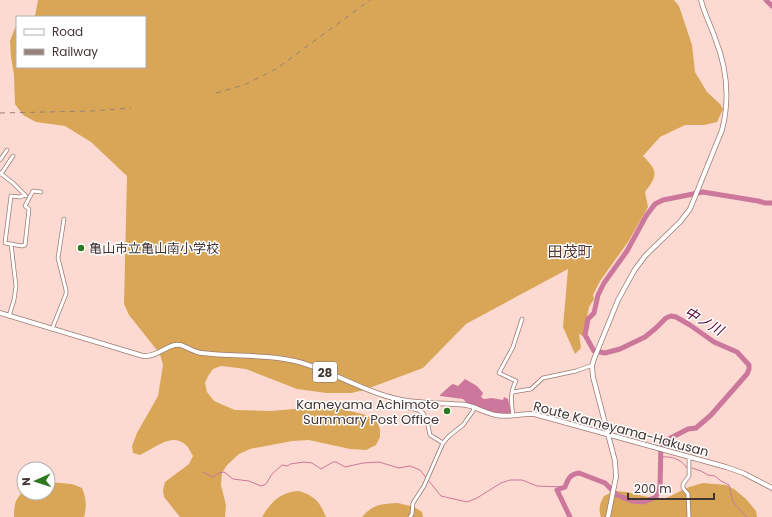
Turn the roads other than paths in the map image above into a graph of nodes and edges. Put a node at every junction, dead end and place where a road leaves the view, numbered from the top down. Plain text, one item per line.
1 (701, 0) edge
2 (7, 150) dead end
3 (13, 156) dead end
4 (0, 160) edge
5 (1, 173) edge
6 (41, 192) dead end
7 (25, 195) junction
8 (29, 199) junction
9 (64, 220) dead end
10 (11, 244) junction
11 (0, 313) edge
12 (9, 316) junction
13 (522, 319) dead end
14 (52, 330) junction
15 (592, 366) junction
16 (513, 392) junction
17 (391, 397) junction
18 (474, 407) junction
19 (513, 415) junction
20 (607, 434) junction
21 (443, 443) junction
22 (689, 457) junction
23 (772, 488) edge
24 (410, 517) edge
25 (608, 517) edge
26 (689, 517) edge

1 - 15 main road
2 - 4 street
3 - 5 street
5 - 7 street
6 - 8 street
7 - 8 street
7 - 10 street
8 - 10 street
9 - 14 street
10 - 12 street
11 - 12 main road, Route Kameyama-Hakusan / 28
12 - 14 main road, Route Kameyama-Hakusan / 28
13 - 16 street
14 - 17 main road, Route Kameyama-Hakusan / 28
15 - 16 street
15 - 20 main road
16 - 19 street
17 - 18 main road, Route Kameyama-Hakusan / 28
17 - 21 street
18 - 19 main road, Route Kameyama-Hakusan / 28
18 - 21 street
19 - 20 main road, Route Kameyama-Hakusan / 28
20 - 22 main road, Route Kameyama-Hakusan / 28
20 - 25 main road
21 - 24 street
22 - 23 main road, Route Kameyama-Hakusan / 28
22 - 26 street

